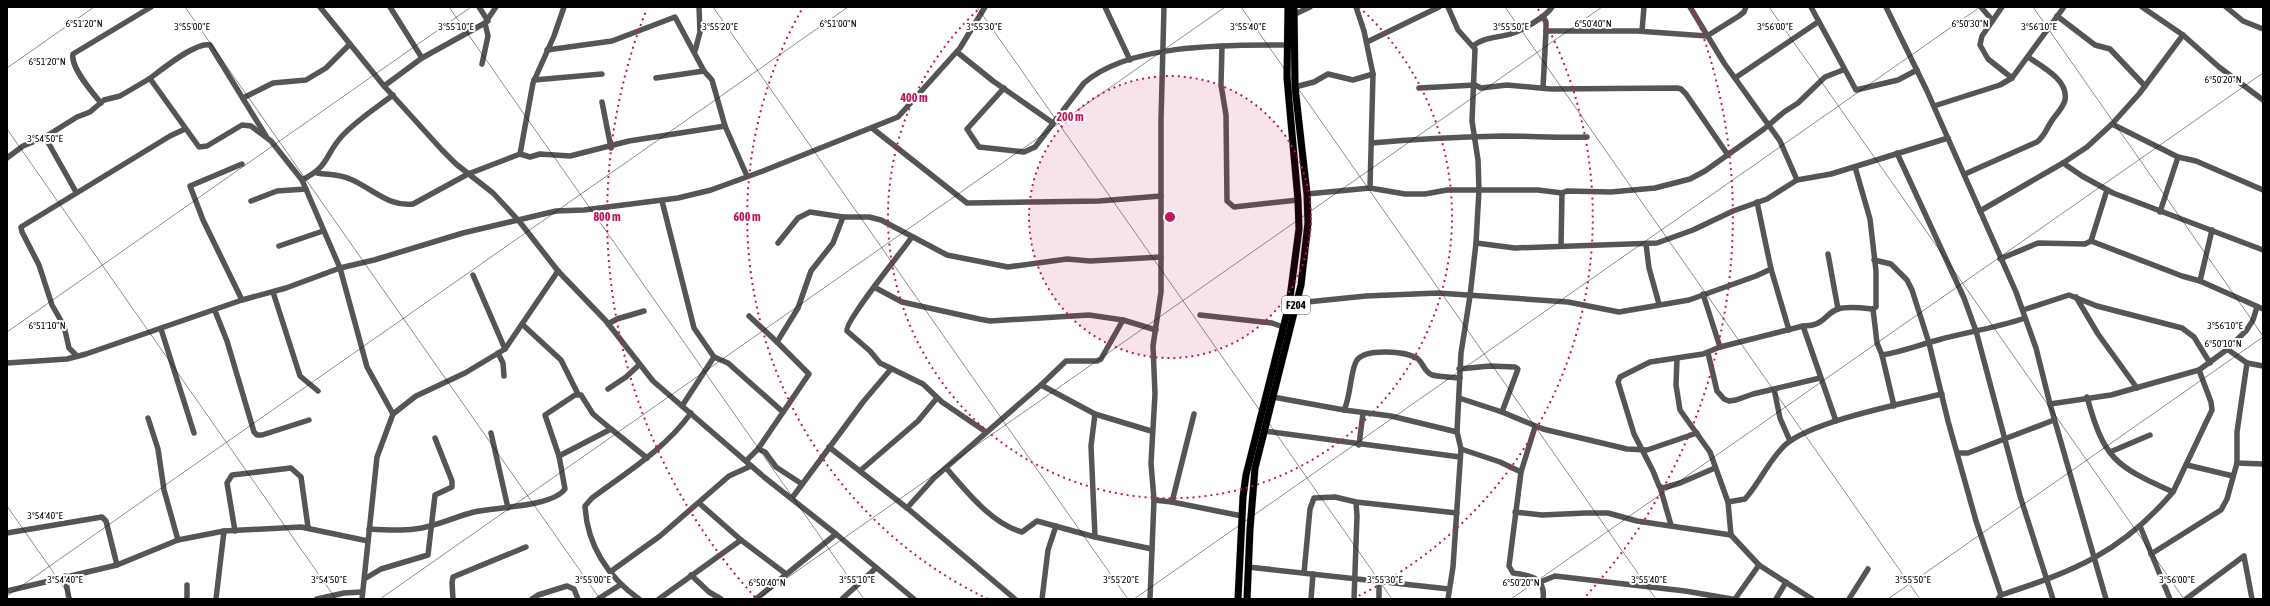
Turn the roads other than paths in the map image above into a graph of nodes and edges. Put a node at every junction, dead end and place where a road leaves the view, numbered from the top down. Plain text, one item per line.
1 (152, 7) edge
2 (320, 7) edge
3 (479, 7) edge
4 (496, 7) edge
5 (564, 7) edge
6 (700, 7) edge
7 (985, 7) edge
8 (1105, 7) edge
9 (1164, 7) edge
10 (1288, 7) edge
11 (1294, 7) edge
12 (1310, 7) edge
13 (1356, 7) edge
14 (1439, 7) edge
15 (1448, 7) edge
16 (1553, 7) edge
17 (1644, 7) edge
18 (1690, 7) edge
19 (1746, 7) edge
20 (1810, 7) edge
21 (1886, 7) edge
22 (1981, 7) edge
23 (2002, 7) edge
24 (2064, 7) edge
25 (2142, 7) edge
26 (2226, 7) edge
27 (393, 8) edge
28 (1294, 15) junction
29 (2057, 16) junction
30 (1543, 17) junction
31 (1992, 20) junction
32 (487, 22) junction
33 (1818, 22) junction
34 (2263, 29) edge
35 (1546, 31) junction
36 (1642, 31) junction
37 (2183, 35) junction
38 (1707, 36) junction
39 (1367, 42) junction
40 (350, 44) junction
41 (1287, 45) junction
42 (1222, 46) junction
43 (1473, 46) junction
44 (547, 50) junction
45 (1163, 50) junction
46 (695, 51) junction
47 (957, 52) junction
48 (2028, 57) junction
49 (422, 58) junction
50 (1130, 60) junction
51 (482, 64) dead end
52 (1843, 70) junction
53 (1917, 70) junction
54 (704, 71) junction
55 (602, 74) dead end
56 (1373, 74) junction
57 (656, 78) dead end
58 (1735, 78) junction
59 (2012, 78) junction
60 (149, 80) junction
61 (534, 80) junction
62 (1474, 85) junction
63 (384, 86) junction
64 (2145, 86) junction
65 (1295, 87) junction
66 (1004, 88) junction
67 (1418, 88) dead end
68 (1543, 88) junction
69 (392, 95) junction
70 (243, 98) junction
71 (2263, 100) edge
72 (602, 102) dead end
73 (101, 103) junction
74 (1934, 106) junction
75 (1054, 123) junction
76 (1768, 124) junction
77 (2112, 124) junction
78 (725, 126) junction
79 (872, 128) junction
80 (185, 129) junction
81 (45, 137) junction
82 (1587, 137) dead end
83 (267, 138) junction
84 (1475, 138) junction
85 (1948, 138) junction
86 (1372, 143) junction
87 (611, 148) junction
88 (1897, 153) junction
89 (520, 154) junction
90 (1728, 155) junction
91 (2178, 156) junction
92 (7, 158) edge
93 (2063, 163) junction
94 (242, 164) dead end
95 (1855, 167) junction
96 (317, 173) junction
97 (468, 174) junction
98 (1964, 174) junction
99 (747, 176) junction
100 (302, 180) junction
101 (1797, 180) junction
102 (1370, 188) junction
103 (306, 189) junction
104 (1479, 190) junction
105 (2107, 190) junction
106 (2263, 190) edge
107 (76, 192) junction
108 (1562, 193) junction
109 (1307, 194) junction
110 (1162, 196) junction
111 (1298, 200) junction
112 (251, 201) dead end
113 (662, 201) junction
114 (1757, 202) junction
115 (1980, 211) junction
116 (2160, 212) junction
117 (843, 218) junction
118 (519, 221) junction
119 (2212, 230) junction
120 (323, 231) junction
121 (912, 237) junction
122 (2091, 241) junction
123 (778, 243) dead end
124 (1476, 243) junction
125 (1646, 244) junction
126 (279, 246) dead end
127 (1561, 246) junction
128 (2263, 250) edge
129 (1828, 254) dead end
130 (1161, 257) junction
131 (2000, 259) junction
132 (1874, 260) junction
133 (340, 268) junction
134 (1771, 268) junction
135 (558, 271) junction
136 (473, 275) dead end
137 (2200, 281) junction
138 (874, 287) junction
139 (273, 292) junction
140 (1703, 294) junction
141 (1470, 296) junction
142 (2076, 297) junction
143 (242, 300) junction
144 (1297, 303) junction
145 (1659, 304) junction
146 (2257, 306) junction
147 (1838, 309) junction
148 (1873, 309) junction
149 (2263, 309) edge
150 (644, 310) dead end
151 (2023, 310) junction
152 (215, 311) junction
153 (1200, 315) dead end
154 (749, 316) dead end
155 (2025, 318) junction
156 (1123, 320) junction
157 (522, 324) junction
158 (608, 324) junction
159 (1802, 326) junction
160 (1283, 327) junction
161 (161, 329) junction
162 (1156, 330) junction
163 (1789, 330) junction
164 (1976, 331) junction
165 (777, 342) junction
166 (1929, 343) junction
167 (1720, 347) junction
168 (505, 349) junction
169 (2227, 350) junction
170 (498, 353) junction
171 (1708, 353) junction
172 (1882, 355) junction
173 (77, 356) junction
174 (714, 357) junction
175 (1677, 359) junction
176 (7, 363) edge
177 (2210, 363) junction
178 (2247, 363) junction
179 (639, 365) junction
180 (2263, 366) edge
181 (891, 369) junction
182 (1460, 369) junction
183 (2199, 370) junction
184 (504, 376) dead end
185 (1460, 378) junction
186 (1820, 378) junction
187 (1041, 385) junction
188 (2137, 388) junction
189 (608, 389) dead end
190 (1774, 389) junction
191 (318, 391) dead end
192 (578, 394) junction
193 (1942, 394) junction
194 (1273, 397) junction
195 (2086, 397) junction
196 (938, 398) junction
197 (1459, 398) junction
198 (2050, 404) junction
199 (682, 406) junction
200 (1894, 406) junction
201 (1344, 410) junction
202 (783, 412) junction
203 (1502, 412) junction
204 (691, 413) junction
205 (1363, 413) junction
206 (393, 414) junction
207 (1095, 414) junction
208 (1194, 414) dead end
209 (148, 418) dead end
210 (309, 420) dead end
211 (2054, 420) junction
212 (1836, 421) junction
213 (1535, 427) junction
214 (611, 429) junction
215 (1152, 431) junction
216 (1265, 431) junction
217 (986, 432) junction
218 (1457, 432) junction
219 (194, 433) dead end
220 (491, 433) dead end
221 (1697, 433) junction
222 (2150, 435) dead end
223 (435, 438) dead end
224 (2005, 438) junction
225 (1790, 441) junction
226 (1359, 445) junction
227 (829, 447) junction
228 (758, 449) junction
229 (1461, 449) junction
230 (1642, 451) junction
231 (2110, 452) junction
232 (1958, 453) junction
233 (559, 456) junction
234 (1460, 457) junction
235 (647, 458) junction
236 (746, 461) junction
237 (2237, 463) junction
238 (2187, 464) junction
239 (2263, 464) edge
240 (751, 466) junction
241 (1715, 468) junction
242 (947, 469) junction
243 (861, 470) junction
244 (1521, 472) junction
245 (2233, 476) junction
246 (802, 484) junction
247 (1660, 487) junction
248 (2173, 492) junction
249 (792, 498) junction
250 (1154, 500) junction
251 (1172, 502) junction
252 (1356, 502) junction
253 (1728, 502) junction
254 (699, 503) junction
255 (508, 508) junction
256 (907, 508) junction
257 (1515, 512) junction
258 (1457, 513) junction
259 (1242, 516) junction
260 (1671, 525) junction
261 (1056, 526) junction
262 (2140, 526) junction
263 (308, 527) junction
264 (432, 527) junction
265 (369, 529) junction
266 (224, 531) junction
267 (235, 531) junction
268 (7, 533) edge
269 (836, 534) junction
270 (1731, 535) junction
271 (1095, 537) junction
272 (178, 540) junction
273 (741, 540) junction
274 (368, 541) junction
275 (526, 547) dead end
276 (1152, 548) junction
277 (2152, 554) junction
278 (2095, 558) junction
279 (117, 565) junction
280 (1759, 565) junction
281 (1248, 567) junction
282 (876, 568) junction
283 (1868, 569) dead end
284 (610, 572) junction
285 (1304, 573) junction
286 (786, 574) junction
287 (1313, 574) junction
288 (691, 575) junction
289 (64, 576) junction
290 (366, 578) junction
291 (1355, 578) junction
292 (2047, 579) junction
293 (1379, 581) junction
294 (1540, 582) junction
295 (1786, 582) junction
296 (187, 585) dead end
297 (620, 585) junction
298 (1449, 589) junction
299 (7, 591) edge
300 (362, 592) junction
301 (2000, 597) edge
302 (69, 599) edge
303 (187, 599) edge
304 (216, 599) edge
305 (318, 599) edge
306 (362, 599) edge
307 (453, 599) edge
308 (532, 599) edge
309 (578, 599) edge
310 (598, 599) edge
311 (639, 599) edge
312 (659, 599) edge
313 (721, 599) edge
314 (756, 599) edge
315 (842, 599) edge
316 (914, 599) edge
317 (1015, 599) edge
318 (1042, 599) edge
319 (1150, 599) edge
320 (1238, 599) edge
321 (1247, 599) edge
322 (1311, 599) edge
323 (1354, 599) edge
324 (1379, 599) edge
325 (1448, 599) edge
326 (1543, 599) edge
327 (1734, 599) edge
328 (1776, 599) edge
329 (1812, 599) edge
330 (1849, 599) edge
331 (2053, 599) edge
332 (2106, 599) edge
333 (2170, 599) edge
334 (2186, 599) edge
335 (2252, 599) edge

1 - 73 street
2 - 40 street
3 - 32 street
4 - 32 street
5 - 44 street
6 - 46 street
7 - 47 street
8 - 50 street
9 - 45 street
10 - 41 main road, F204
11 - 28 main road, F204
12 - 28 street
13 - 39 street
14 - 39 street
15 - 43 street
16 - 30 street
17 - 36 street
18 - 38 street
19 - 38 street
20 - 33 street
21 - 53 street
22 - 31 street
23 - 31 street
24 - 29 street
25 - 37 street
26 - 34 street
27 - 49 street
28 - 65 main road, F204
29 - 48 street
29 - 64 street
30 - 35 street
30 - 43 street
31 - 59 street
32 - 49 street
32 - 51 street
33 - 52 street
33 - 58 street
35 - 36 street
35 - 68 street
36 - 38 street
37 - 64 street
37 - 71 street
38 - 58 street
39 - 56 street
40 - 63 street
40 - 70 street
41 - 42 street
41 - 111 main road, F204
42 - 45 street
42 - 111 street
43 - 62 street
44 - 46 street
44 - 61 street
45 - 50 street
45 - 110 street
46 - 54 street
47 - 66 street
47 - 79 street
48 - 59 street
48 - 98 street
49 - 63 street
50 - 75 street
52 - 53 street
52 - 76 street
53 - 74 street
54 - 57 street
54 - 78 street
55 - 61 street
56 - 65 street
56 - 86 street
58 - 76 street
59 - 74 street
60 - 70 street
60 - 73 street
60 - 80 street
61 - 89 street
62 - 67 street
62 - 68 street
62 - 84 street
63 - 69 street
64 - 77 street
65 - 109 main road, F204
66 - 75 street
66 - 75 street
68 - 90 street
69 - 96 street
69 - 97 street
70 - 83 street
72 - 87 street
73 - 81 street
74 - 85 street
76 - 90 street
76 - 101 street
77 - 91 street
77 - 93 street
78 - 87 street
78 - 99 street
79 - 99 street
79 - 110 street
80 - 83 street
80 - 107 street
81 - 92 street
81 - 107 street
82 - 84 street
83 - 100 street
84 - 86 street
84 - 104 street
85 - 88 street
85 - 98 street
86 - 102 street
87 - 89 street
88 - 95 street
88 - 164 street
89 - 97 street
90 - 108 street
91 - 106 street
91 - 116 street
93 - 105 street
93 - 115 street
94 - 143 street
95 - 101 street
95 - 132 street
96 - 97 street
96 - 100 street
97 - 118 street
98 - 115 street
99 - 113 street
100 - 103 street
101 - 114 street
102 - 104 street
102 - 109 street
103 - 112 street
103 - 120 street
104 - 108 street
104 - 124 street
105 - 116 street
105 - 122 street
107 - 173 street
108 - 127 street
109 - 144 main road, F204
110 - 130 street
111 - 160 main road, F204
113 - 118 street
113 - 174 street
114 - 125 street
114 - 134 street
115 - 131 street
116 - 119 street
117 - 121 street
117 - 123 street
117 - 165 street
118 - 133 street
118 - 135 street
119 - 128 street
119 - 137 street
120 - 126 street
120 - 133 street
121 - 130 street
121 - 138 street
122 - 131 street
122 - 137 street
124 - 127 street
124 - 141 street
125 - 127 street
125 - 145 street
129 - 147 street
130 - 162 street
131 - 151 street
132 - 148 street
132 - 166 street
133 - 139 street
133 - 206 street
134 - 140 street
134 - 163 street
135 - 157 street
135 - 158 street
136 - 168 street
137 - 146 street
138 - 156 street
138 - 181 street
139 - 143 street
139 - 191 street
140 - 145 street
140 - 167 street
141 - 144 street
141 - 145 street
141 - 182 street
142 - 151 street
142 - 177 street
142 - 188 street
143 - 152 street
144 - 194 main road, F204
146 - 149 street
146 - 169 street
147 - 148 street
147 - 159 street
148 - 172 street
150 - 158 street
151 - 155 street
152 - 161 street
152 - 210 street
153 - 160 street
154 - 165 street
155 - 164 street
155 - 198 street
156 - 162 street
156 - 187 street
157 - 168 street
157 - 192 street
158 - 179 street
159 - 163 street
159 - 186 street
160 - 259 main road, F204
161 - 173 street
161 - 219 street
162 - 215 street
163 - 167 street
164 - 166 street
164 - 224 street
165 - 202 street
166 - 172 street
166 - 193 street
167 - 171 street
168 - 170 street
169 - 177 street
169 - 178 street
170 - 184 street
170 - 206 street
171 - 175 street
171 - 190 street
172 - 200 street
173 - 176 street
174 - 199 street
174 - 202 street
175 - 221 street
175 - 230 street
177 - 183 street
178 - 180 street
178 - 237 street
179 - 189 street
179 - 199 street
181 - 196 street
181 - 227 street
182 - 185 street
182 - 203 street
183 - 188 street
183 - 238 street
185 - 197 street
185 - 201 street
186 - 190 street
186 - 212 street
187 - 207 street
187 - 217 street
188 - 195 street
190 - 225 street
192 - 214 street
192 - 233 street
193 - 200 street
193 - 232 street
194 - 201 street
194 - 216 main road, F204
195 - 198 street
195 - 231 street
196 - 217 street
196 - 243 street
197 - 203 street
197 - 218 street
198 - 211 street
199 - 204 street
200 - 212 street
201 - 205 street
202 - 228 street
203 - 213 street
204 - 235 street
204 - 236 street
205 - 218 street
205 - 226 street
206 - 265 street
207 - 215 street
207 - 271 street
208 - 251 street
209 - 272 street
211 - 224 street
211 - 278 street
212 - 225 street
213 - 230 street
213 - 244 street
214 - 233 street
214 - 235 street
215 - 250 street
216 - 226 street
216 - 281 main road, F204
217 - 242 street
218 - 229 street
220 - 255 street
221 - 230 street
221 - 241 street
222 - 231 street
223 - 264 street
224 - 232 street
224 - 292 street
225 - 253 street
226 - 234 street
227 - 243 street
227 - 246 street
228 - 236 street
228 - 246 street
229 - 234 street
229 - 244 street
230 - 247 street
231 - 248 street
232 - 301 street
233 - 255 street
234 - 258 street
235 - 284 street
236 - 240 street
237 - 239 street
237 - 245 street
238 - 245 street
238 - 248 street
240 - 249 street
240 - 254 street
241 - 247 street
241 - 253 street
242 - 256 street
242 - 261 street
243 - 256 street
244 - 257 street
245 - 277 street
246 - 249 street
247 - 260 street
248 - 262 street
249 - 269 street
250 - 251 street
250 - 276 street
251 - 259 street
252 - 258 street
252 - 285 street
252 - 291 street
253 - 270 street
254 - 273 street
254 - 284 street
255 - 264 street
256 - 317 street
257 - 260 street
257 - 294 street
258 - 298 street
259 - 320 main road, F204
260 - 270 street
261 - 271 street
261 - 318 street
262 - 277 street
262 - 278 street
263 - 267 street
263 - 267 street
263 - 274 street
264 - 265 street
264 - 290 street
265 - 274 street
266 - 267 street
266 - 272 street
266 - 304 street
268 - 279 street
269 - 282 street
269 - 286 street
270 - 280 street
271 - 276 street
272 - 279 street
273 - 286 street
273 - 288 street
274 - 290 street
275 - 307 street
276 - 319 street
277 - 333 street
278 - 292 street
278 - 332 street
279 - 289 street
280 - 295 street
280 - 327 street
281 - 285 street
281 - 321 main road, F204
282 - 315 street
282 - 316 street
283 - 330 street
284 - 297 street
285 - 287 street
286 - 314 street
287 - 291 street
287 - 322 street
288 - 312 street
288 - 313 street
289 - 299 street
289 - 302 street
290 - 300 street
291 - 293 street
291 - 323 street
292 - 301 street
292 - 331 street
293 - 298 street
293 - 324 street
294 - 326 street
294 - 327 street
295 - 328 street
295 - 329 street
296 - 303 street
297 - 310 street
297 - 311 street
298 - 325 street
300 - 305 street
300 - 306 street
308 - 309 street
334 - 335 street

